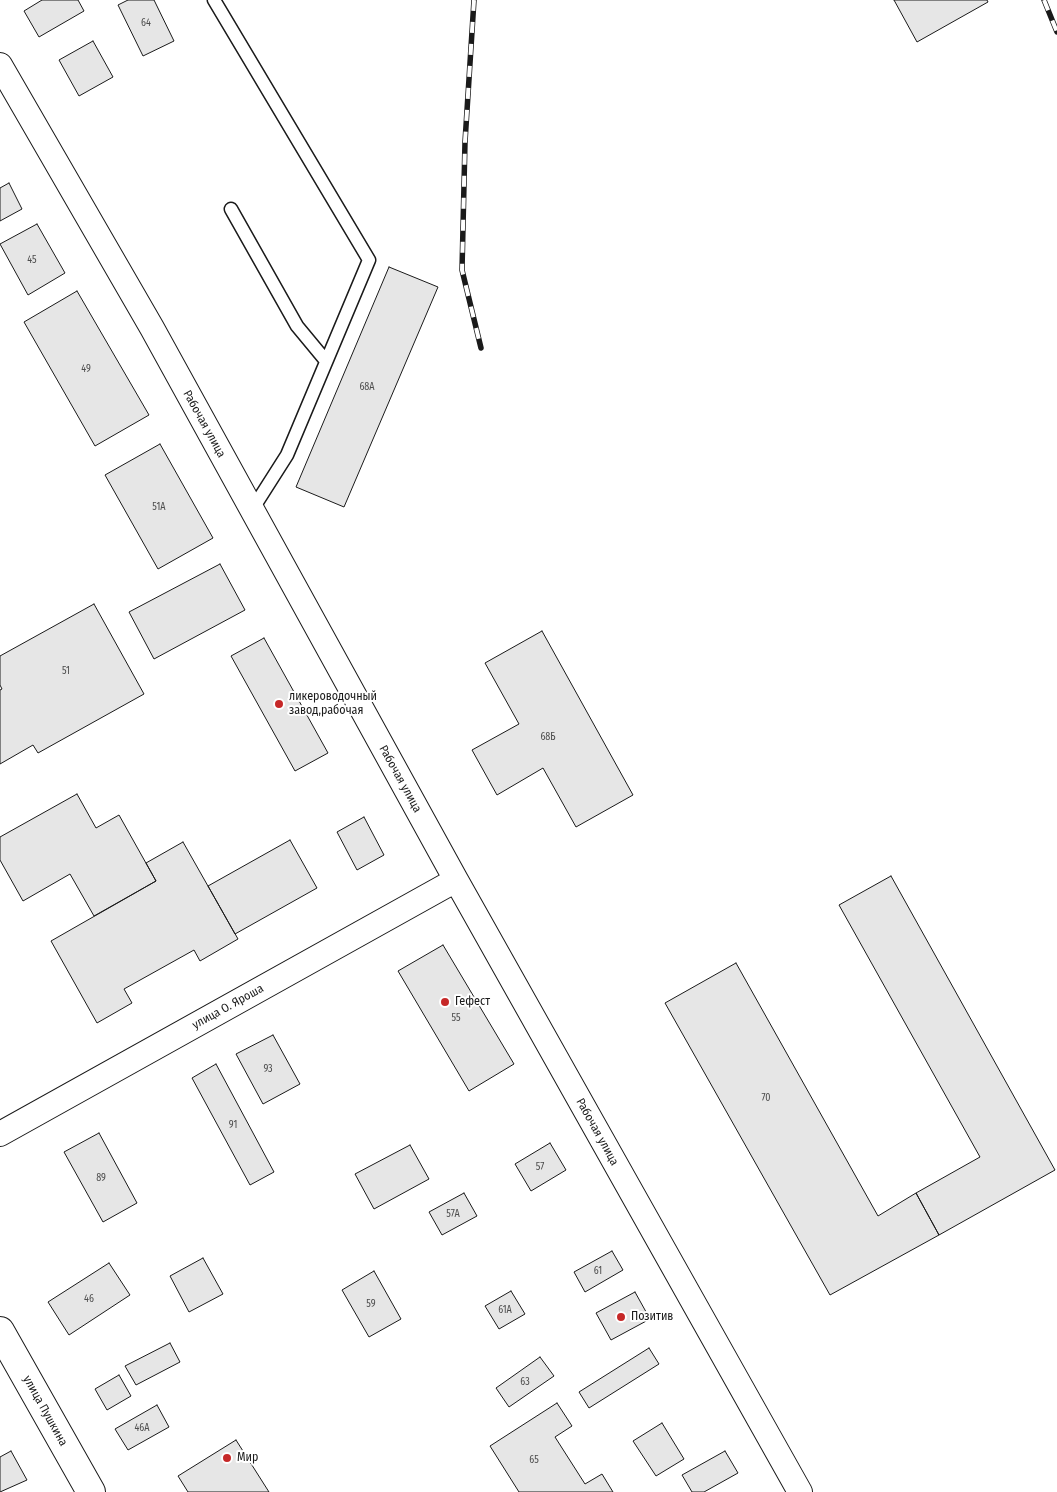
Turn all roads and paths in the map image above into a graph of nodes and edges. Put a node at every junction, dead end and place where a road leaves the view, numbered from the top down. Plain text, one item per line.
1 (214, 0) edge
2 (0, 65) edge
3 (231, 209) dead end
4 (326, 360) junction
5 (252, 510) junction
6 (456, 880) junction
7 (0, 1134) edge
8 (0, 1330) edge
9 (91, 1492) edge
10 (800, 1492) edge

1 - 4 lane
2 - 5 street, Рабочая улица
3 - 4 lane
4 - 5 lane
5 - 6 street, Рабочая улица
6 - 7 street, улица О. Яроша
6 - 10 street, Рабочая улица
8 - 9 main road, улица Пушкина

